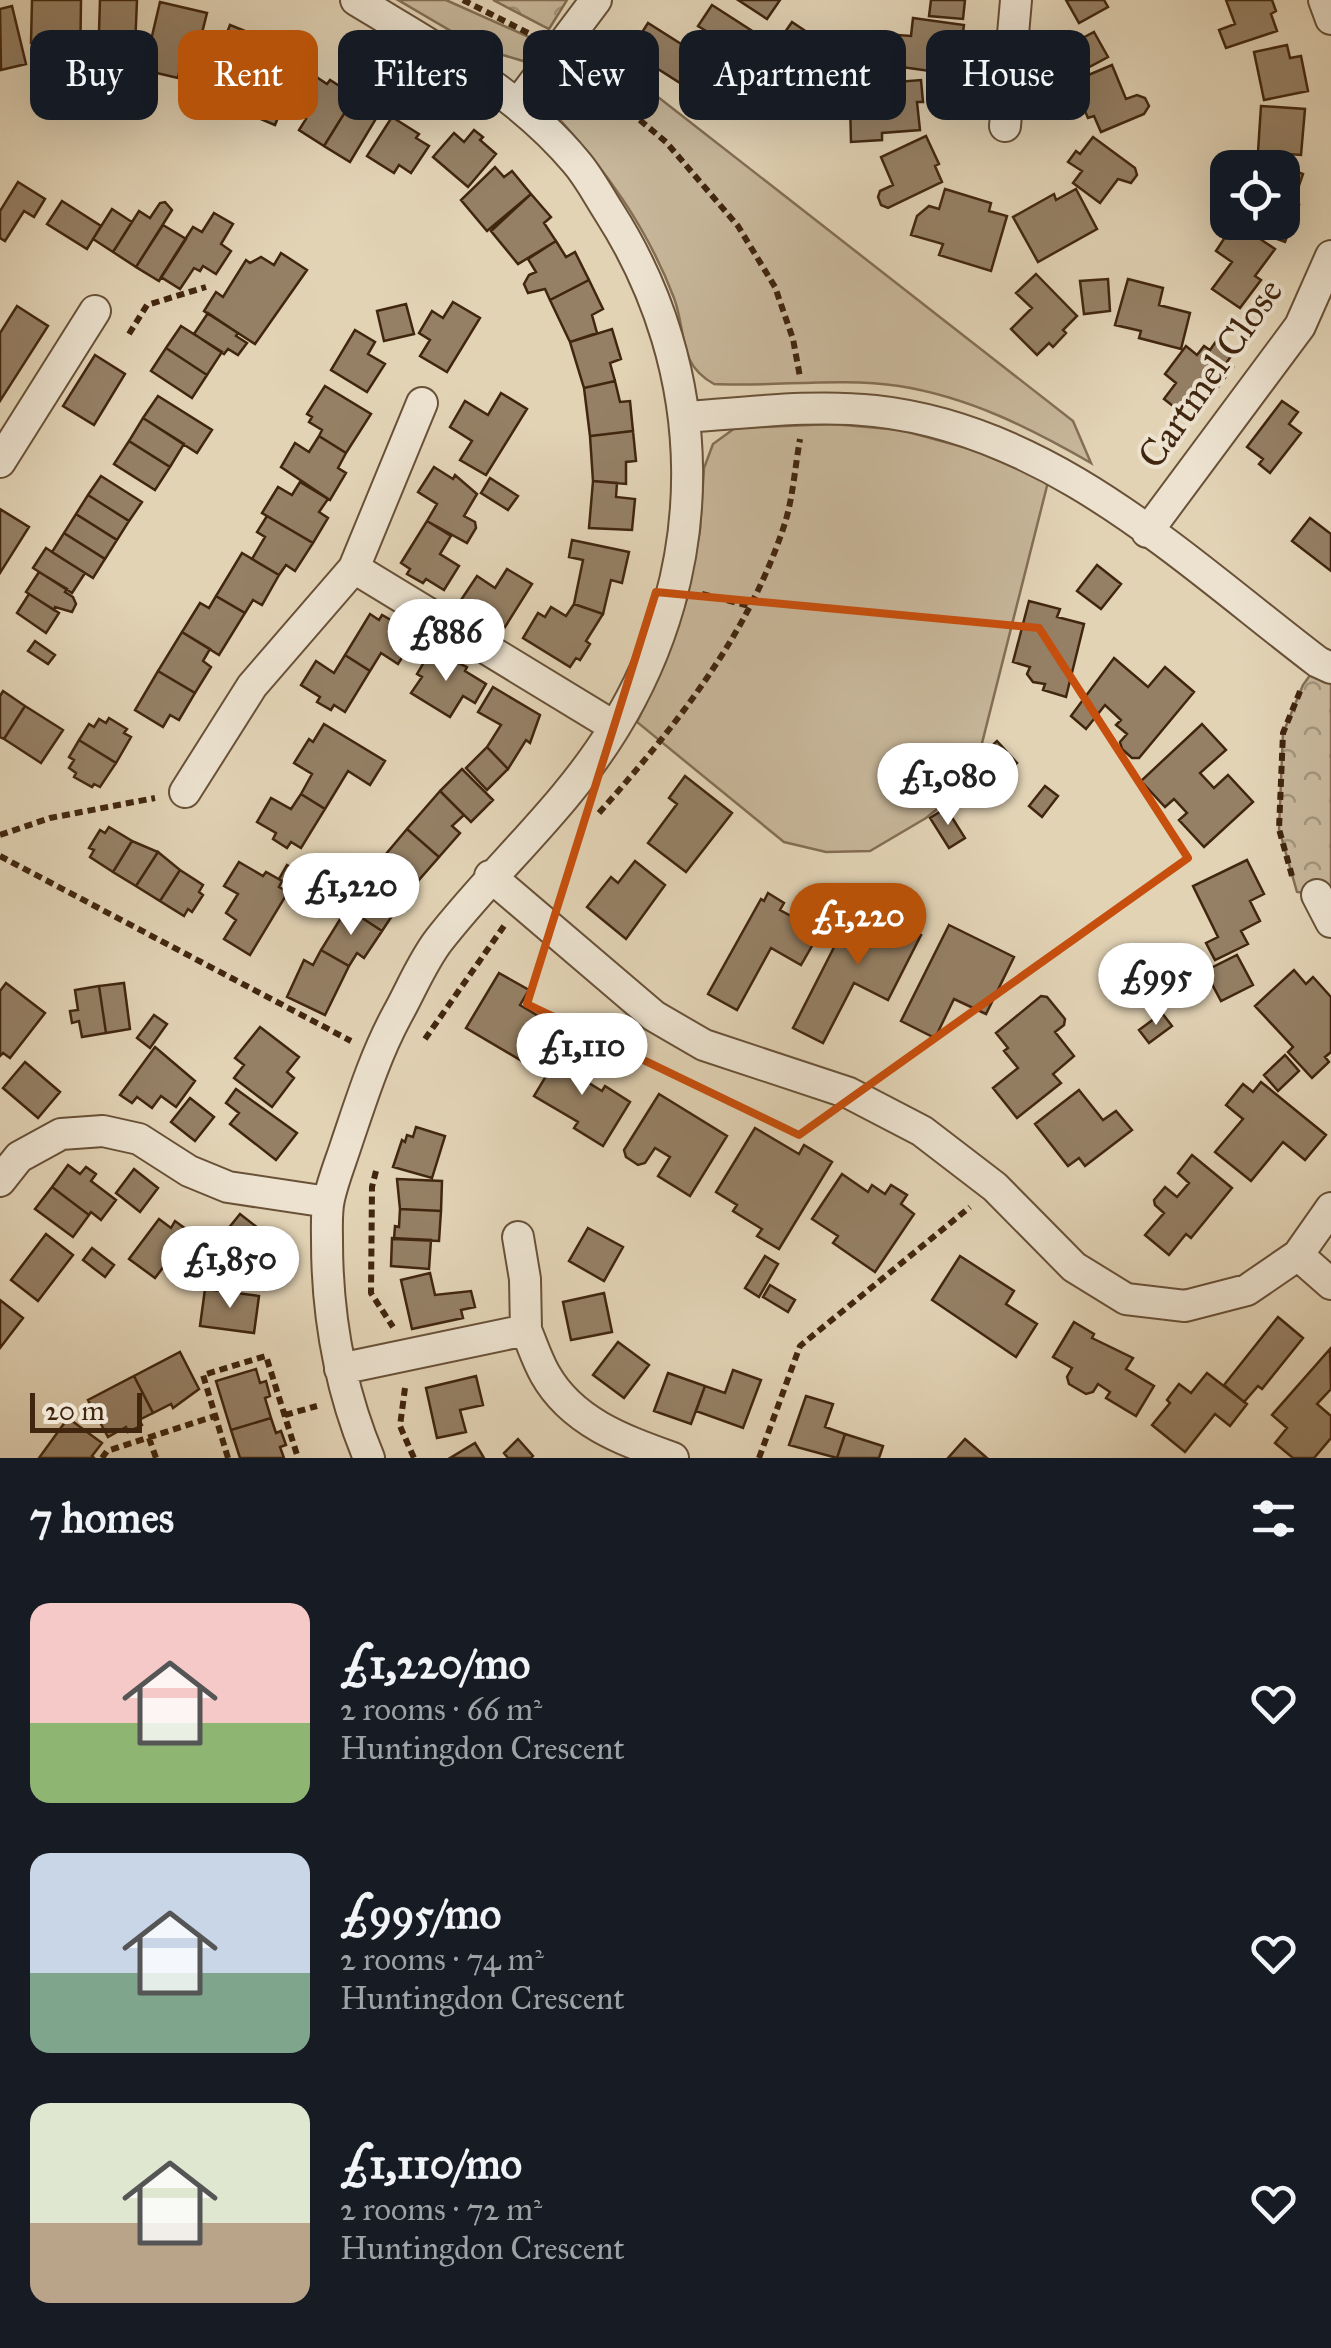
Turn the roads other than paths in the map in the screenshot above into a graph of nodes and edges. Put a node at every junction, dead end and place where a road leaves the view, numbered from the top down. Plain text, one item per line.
1 (356, 0) edge
2 (596, 0) edge
3 (1016, 0) edge
4 (1324, 0) edge
5 (1331, 19) edge
6 (518, 104) junction
7 (1004, 126) dead end
8 (1331, 256) edge
9 (95, 312) dead end
10 (422, 404) dead end
11 (686, 417) junction
12 (0, 462) edge
13 (1148, 532) junction
14 (354, 568) junction
15 (1324, 665) edge
16 (615, 727) junction
17 (186, 792) road end
18 (490, 876) junction
19 (0, 1181) edge
20 (328, 1202) junction
21 (1331, 1208) edge
22 (518, 1237) dead end
23 (1298, 1254) junction
24 (1331, 1284) edge
25 (526, 1330) junction
26 (340, 1369) junction
27 (369, 1458) edge
28 (673, 1458) edge

1 - 6 street
2 - 6 street
3 - 7 street
4 - 5 street
6 - 11 street
8 - 13 street, Cartmel Close
9 - 12 street
10 - 14 street
11 - 13 street
11 - 16 street
13 - 15 street
14 - 16 street
14 - 17 street
16 - 18 street
18 - 20 street
18 - 23 street
19 - 20 street
20 - 26 street
21 - 23 street
22 - 25 street
23 - 24 street
25 - 26 street
25 - 28 street
26 - 27 street

